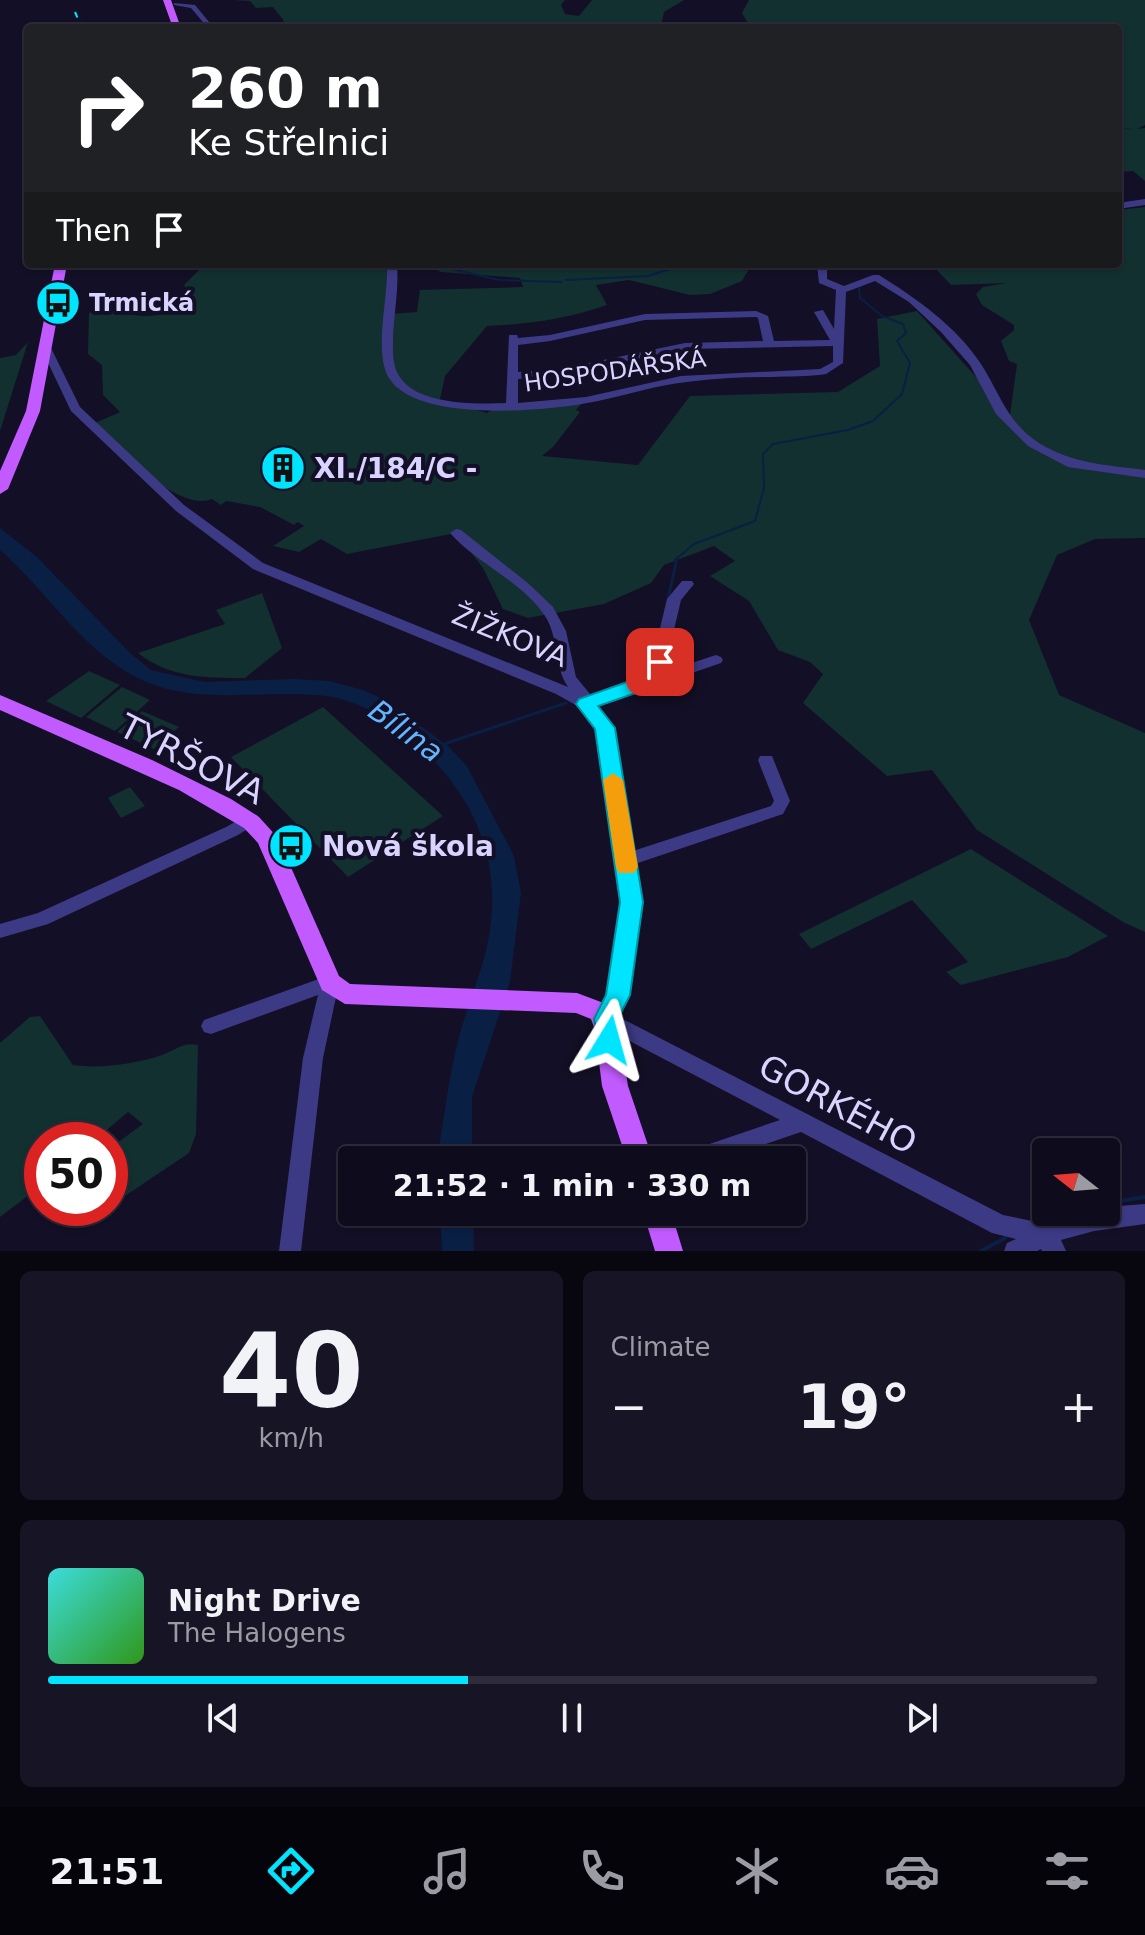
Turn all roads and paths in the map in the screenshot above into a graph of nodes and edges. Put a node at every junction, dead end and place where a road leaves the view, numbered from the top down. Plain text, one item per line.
1 (173, 6) edge
2 (208, 24) edge
3 (1145, 202) edge
4 (1122, 205) edge
5 (49, 268) edge
6 (60, 268) edge
7 (392, 268) edge
8 (822, 268) edge
9 (872, 268) edge
10 (876, 277) junction
11 (844, 289) junction
12 (819, 312) dead end
13 (838, 343) junction
14 (769, 344) junction
15 (46, 348) junction
16 (513, 376) junction
17 (512, 405) junction
18 (0, 461) edge
19 (1145, 474) edge
20 (0, 489) edge
21 (456, 533) dead end
22 (687, 584) dead end
23 (716, 660) dead end
24 (655, 679) junction
25 (0, 702) edge
26 (589, 702) junction
27 (766, 760) dead end
28 (251, 819) junction
29 (626, 860) junction
30 (0, 931) edge
31 (330, 983) junction
32 (606, 1019) junction
33 (211, 1026) dead end
34 (802, 1122) junction
35 (636, 1146) edge
36 (731, 1146) edge
37 (1145, 1214) edge
38 (661, 1226) edge
39 (1050, 1242) edge
40 (290, 1251) edge
41 (669, 1251) edge
42 (1015, 1251) edge

1 - 2 street
3 - 4 street
5 - 18 main road
6 - 15 main road
7 - 17 street, HOSPODÁŘSKÁ
8 - 11 street
9 - 10 street
10 - 11 street
10 - 19 street
11 - 13 street, HOSPODÁŘSKÁ
12 - 13 street
13 - 14 street
13 - 17 street, HOSPODÁŘSKÁ
14 - 16 street
14 - 16 street
15 - 20 main road
15 - 26 street, ŽIŽKOVA
16 - 17 street
21 - 26 street
22 - 24 street
23 - 24 street
24 - 26 street
25 - 28 main road, TYRŠOVA
26 - 29 street, ŽIŽKOVA
27 - 29 street
28 - 30 street
28 - 31 main road, TYRŠOVA
29 - 32 street, ŽIŽKOVA
31 - 32 main road
31 - 33 street
31 - 40 street
32 - 34 street, GORKÉHO
32 - 35 main road, ŽIŽKOVA
34 - 36 street
34 - 39 street, GORKÉHO
37 - 39 street
38 - 41 main road
39 - 42 street

